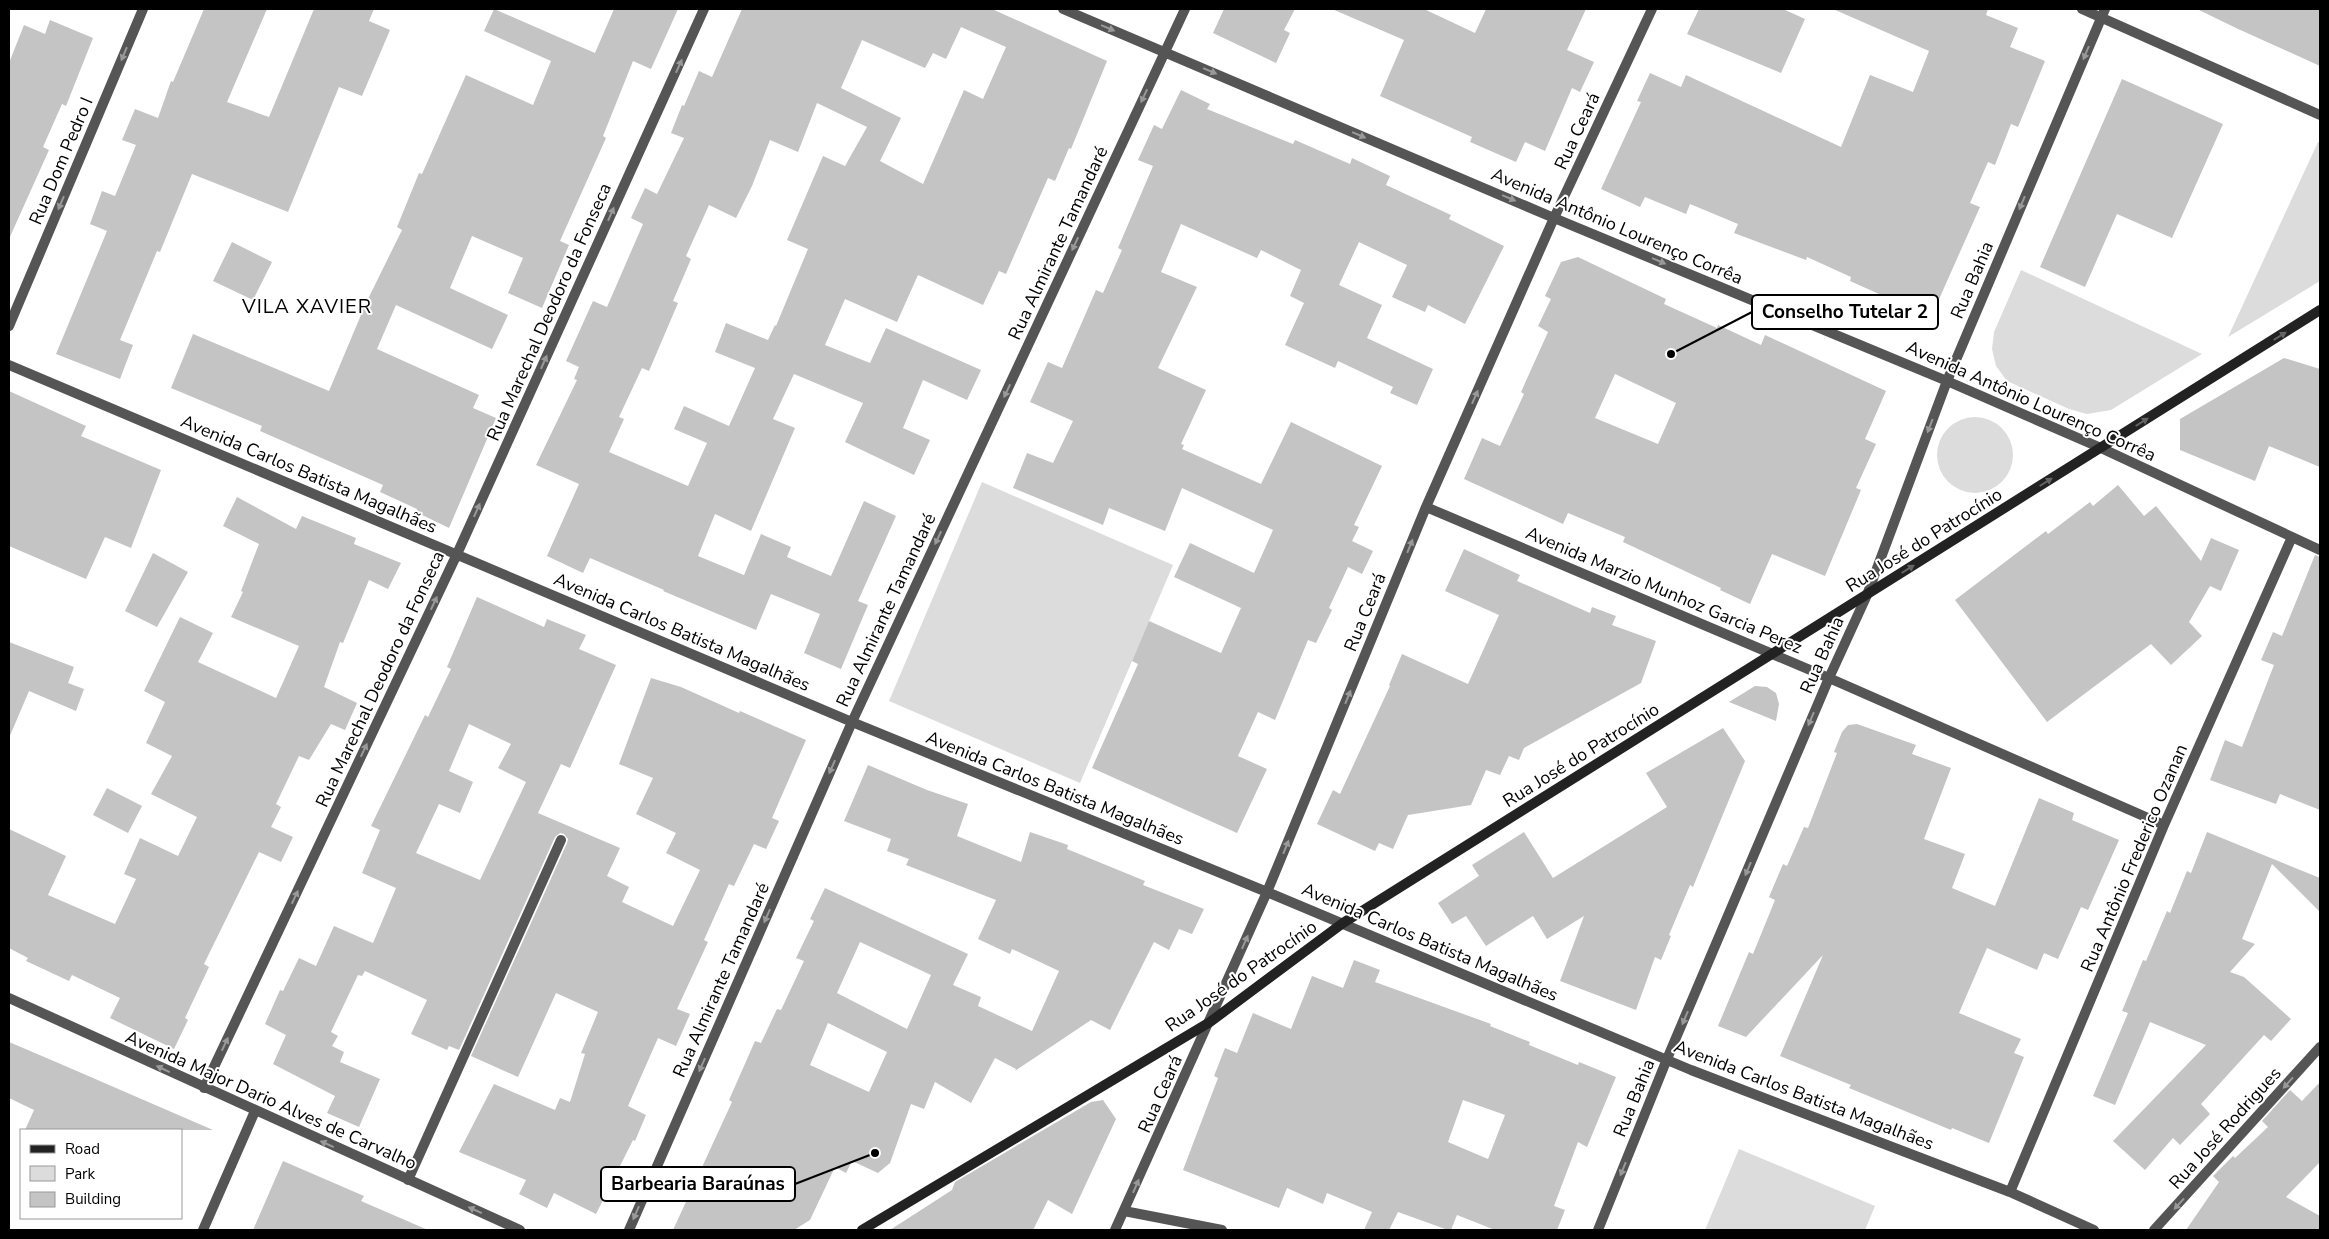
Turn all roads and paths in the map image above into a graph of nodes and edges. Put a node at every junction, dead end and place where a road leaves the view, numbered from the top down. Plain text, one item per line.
1 (144, 9) edge
2 (704, 9) edge
3 (1063, 9) edge
4 (1185, 9) edge
5 (1652, 9) edge
6 (2082, 9) edge
7 (2103, 13) edge
8 (1165, 52) junction
9 (2320, 115) edge
10 (1554, 218) junction
11 (2320, 310) edge
12 (9, 326) edge
13 (9, 366) edge
14 (1947, 381) junction
15 (2101, 448) junction
16 (1426, 507) junction
17 (2292, 537) junction
18 (2320, 550) edge
19 (457, 554) junction
20 (1867, 595) junction
21 (1772, 654) junction
22 (1829, 678) junction
23 (852, 722) junction
24 (2164, 825) junction
25 (561, 840) dead end
26 (1267, 892) junction
27 (1343, 924) junction
28 (9, 998) edge
29 (1210, 1022) junction
30 (2320, 1047) edge
31 (1667, 1059) junction
32 (204, 1088) junction
33 (255, 1111) junction
34 (408, 1180) junction
35 (2010, 1192) junction
36 (1124, 1211) junction
37 (204, 1230) edge
38 (520, 1230) edge
39 (629, 1230) edge
40 (862, 1230) edge
41 (1115, 1230) edge
42 (1222, 1230) edge
43 (1598, 1230) edge
44 (2094, 1230) edge
45 (2154, 1230) edge

1 -> 12 street, Rua Dom Pedro I
19 -> 2 street, Rua Marechal Deodoro da Fonseca
3 -> 8 street, Avenida Antônio Lourenço Corrêa
4 - 8 street, Rua Almirante Tamandaré
5 - 10 street, Rua Ceará
6 - 7 street
7 - 9 street
7 -> 14 street, Rua Bahia
8 -> 10 street, Avenida Antônio Lourenço Corrêa
8 -> 23 street, Rua Almirante Tamandaré
10 -> 14 street, Avenida Antônio Lourenço Corrêa
16 -> 10 street, Rua Ceará
15 -> 11 street, Rua José do Patrocínio
13 - 19 street, Avenida Carlos Batista Magalhães
14 - 15 street, Avenida Antônio Lourenço Corrêa
14 -> 20 street, Rua Bahia
15 - 17 street, Avenida Antônio Lourenço Corrêa
20 -> 15 street, Rua José do Patrocínio
16 - 21 street, Avenida Marzio Munhoz Garcia Perez
26 -> 16 street, Rua Ceará
17 - 18 street, Avenida Antônio Lourenço Corrêa
17 - 24 street, Rua Antônio Frederico Ozanan
19 - 23 street, Avenida Carlos Batista Magalhães
32 -> 19 street, Rua Marechal Deodoro da Fonseca
20 - 21 street, Rua José do Patrocínio
20 - 22 street, Rua Bahia
21 - 22 street, Avenida Marzio Munhoz Garcia Perez
21 - 27 street, Rua José do Patrocínio
22 - 24 street, Avenida Marzio Munhoz Garcia Perez
22 -> 31 street, Rua Bahia
23 - 26 street, Avenida Carlos Batista Magalhães
23 -> 39 street, Rua Almirante Tamandaré
24 - 35 street, Rua Antônio Frederico Ozanan
25 - 34 street
26 - 27 street, Avenida Carlos Batista Magalhães
29 -> 26 street, Rua Ceará
27 - 29 street, Rua José do Patrocínio
27 - 31 street, Avenida Carlos Batista Magalhães
32 -> 28 street, Avenida Major Dario Alves de Carvalho
36 -> 29 street, Rua Ceará
29 - 40 street, Rua José do Patrocínio
30 -> 45 street, Rua José Rodrigues
31 - 35 street, Avenida Carlos Batista Magalhães
31 -> 43 street, Rua Bahia
32 - 33 street, Avenida Major Dario Alves de Carvalho
34 -> 33 street, Avenida Major Dario Alves de Carvalho
33 - 37 street
38 -> 34 street, Avenida Major Dario Alves de Carvalho
35 - 44 street, Avenida Carlos Batista Magalhães
36 - 41 street, Rua Ceará
36 - 42 street

